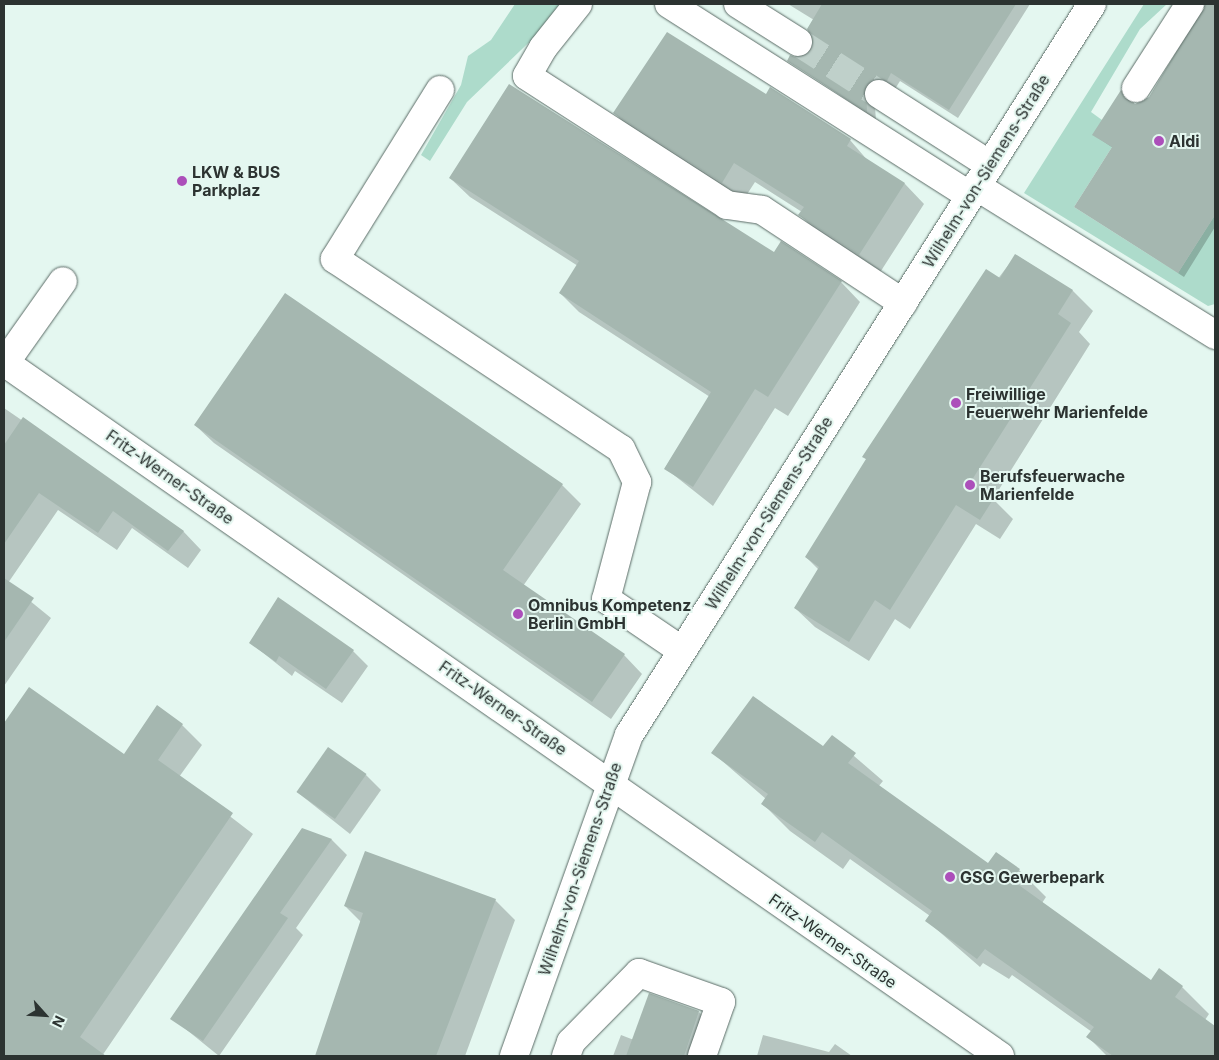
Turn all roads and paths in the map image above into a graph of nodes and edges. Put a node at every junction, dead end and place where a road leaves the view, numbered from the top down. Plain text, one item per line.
1 (578, 4) edge
2 (669, 4) edge
3 (738, 4) edge
4 (1092, 4) edge
5 (1190, 4) edge
6 (798, 42) tunnel mouth
7 (1136, 88) dead end
8 (440, 90) dead end
9 (878, 94) tunnel mouth
10 (979, 182) junction
11 (63, 280) dead end
12 (902, 302) junction
13 (1215, 335) edge
14 (5, 363) edge
15 (682, 650) junction
16 (610, 782) junction
17 (514, 1056) edge
18 (566, 1056) edge
19 (702, 1056) edge
20 (1000, 1056) edge

1 - 12 street
2 - 10 street
3 - 6 street
4 - 10 street, Wilhelm-von-Siemens-Straße
5 - 7 street
8 - 15 street
9 - 10 street
10 - 12 street, Wilhelm-von-Siemens-Straße
10 - 13 street
11 - 14 street
12 - 15 street, Wilhelm-von-Siemens-Straße
14 - 16 street, Fritz-Werner-Straße
15 - 16 street, Wilhelm-von-Siemens-Straße
16 - 17 street, Wilhelm-von-Siemens-Straße
16 - 20 street, Fritz-Werner-Straße
18 - 19 street

